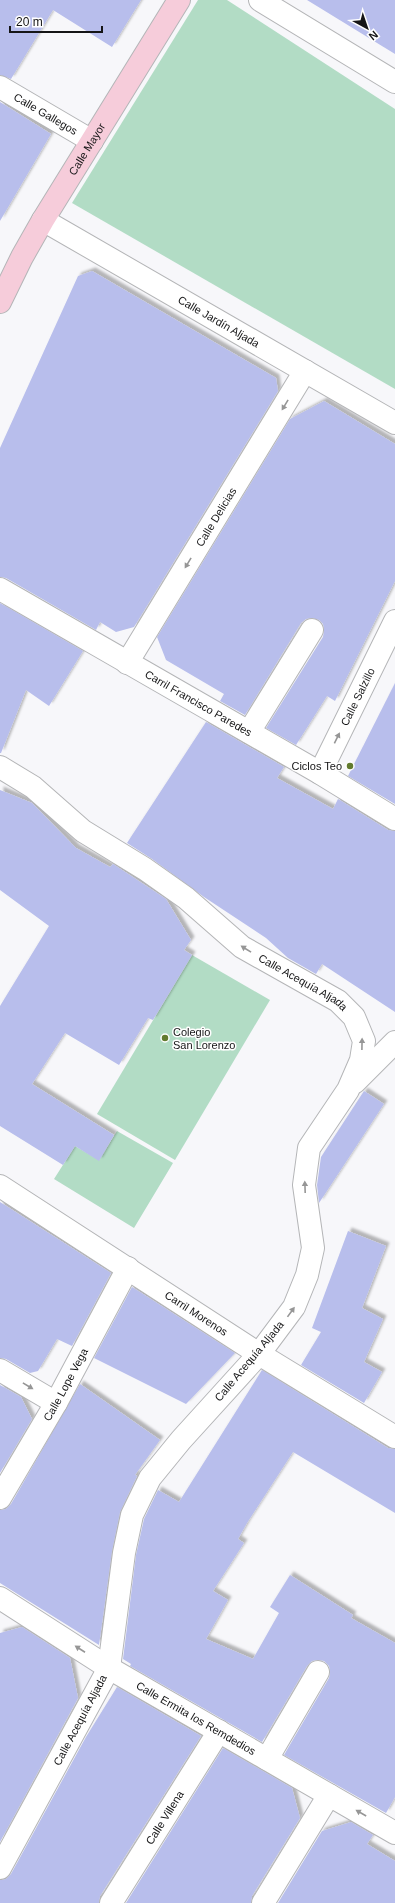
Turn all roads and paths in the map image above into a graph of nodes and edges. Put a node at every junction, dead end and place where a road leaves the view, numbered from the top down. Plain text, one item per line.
1 (179, 0) edge
2 (260, 0) edge
3 (395, 81) edge
4 (0, 87) edge
5 (92, 140) junction
6 (44, 220) junction
7 (0, 302) edge
8 (305, 371) junction
9 (395, 423) edge
10 (0, 589) edge
11 (395, 621) edge
12 (312, 630) dead end
13 (127, 664) junction
14 (249, 732) junction
15 (0, 767) edge
16 (320, 773) junction
17 (395, 819) edge
18 (395, 1042) edge
19 (348, 1090) junction
20 (0, 1186) edge
21 (128, 1268) junction
22 (259, 1354) junction
23 (0, 1370) edge
24 (56, 1403) junction
25 (395, 1437) edge
26 (0, 1498) edge
27 (0, 1599) edge
28 (108, 1668) junction
29 (318, 1672) dead end
30 (219, 1731) junction
31 (267, 1759) junction
32 (329, 1795) junction
33 (395, 1833) edge
34 (0, 1868) edge
35 (111, 1903) edge
36 (263, 1903) edge

1 - 5 main road, Calle Mayor
2 - 3 street
4 - 5 street, Calle Gallegos
5 - 6 main road, Calle Mayor
6 - 7 main road, Calle Mayor
6 - 8 street, Calle Jardín Aljada
8 - 9 street, Calle Jardín Aljada
8 -> 13 street, Calle Delicias
10 - 13 street, Carril Francisco Paredes
16 -> 11 street, Calle Salzillo
12 - 14 street
13 - 14 street, Carril Francisco Paredes
14 - 16 street, Carril Francisco Paredes
19 -> 15 street, Calle Acequía Aljada
16 - 17 street, Carril Francisco Paredes
18 - 19 street
22 -> 19 street, Calle Acequía Aljada
20 - 21 street, Carril Morenos
21 - 22 street, Carril Morenos
21 - 24 street, Calle Lope Vega
22 - 25 street, Carril Morenos
22 - 28 street, Calle Acequía Aljada
23 -> 24 street
24 - 26 street, Calle Lope Vega
28 -> 27 street, Calle Ermita los Remdedios
28 - 30 street, Calle Ermita los Remdedios
28 - 34 street, Calle Acequía Aljada
29 - 31 street
30 - 31 street, Calle Ermita los Remdedios
30 - 35 street, Calle Villena
31 - 32 street, Calle Ermita los Remdedios
33 -> 32 street, Calle Ermita los Remdedios
32 - 36 street

